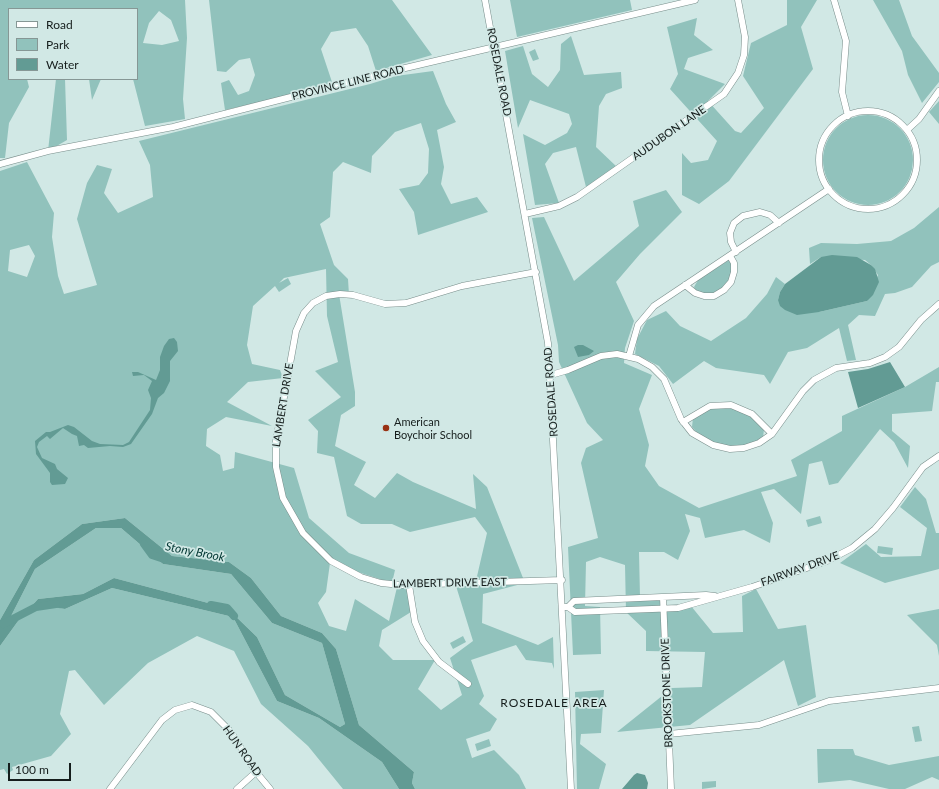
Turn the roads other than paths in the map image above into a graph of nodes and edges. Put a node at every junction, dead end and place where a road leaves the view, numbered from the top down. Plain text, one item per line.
1 (485, 0) edge
2 (695, 0) edge
3 (738, 0) edge
4 (834, 0) edge
5 (494, 48) junction
6 (939, 91) edge
7 (848, 116) junction
8 (907, 130) junction
9 (0, 164) edge
10 (829, 190) junction
11 (525, 214) junction
12 (779, 223) junction
13 (736, 252) junction
14 (730, 256) junction
15 (536, 272) junction
16 (685, 285) junction
17 (939, 304) edge
18 (629, 356) junction
19 (551, 375) junction
20 (683, 422) junction
21 (772, 434) junction
22 (939, 456) edge
23 (282, 495) joint
24 (562, 580) junction
25 (409, 585) junction
26 (715, 596) junction
27 (663, 597) junction
28 (565, 607) junction
29 (664, 609) junction
30 (468, 684) dead end
31 (939, 688) edge
32 (669, 734) junction
33 (256, 772) junction
34 (110, 789) edge
35 (237, 789) edge
36 (270, 789) edge
37 (572, 789) edge
38 (671, 789) edge

1 - 5 street, ROSEDALE ROAD
2 - 5 street, PROVINCE LINE ROAD
3 - 11 street, AUDUBON LANE
4 - 7 street
5 - 9 street, PROVINCE LINE ROAD
5 - 11 street, ROSEDALE ROAD
6 - 8 street
7 - 8 street
7 - 10 street
8 - 10 street
10 - 12 street
11 - 15 street, ROSEDALE ROAD
12 - 13 street
12 - 13 street
13 - 14 street
14 - 16 street
14 - 16 street
15 - 19 street, ROSEDALE ROAD
15 - 23 street, LAMBERT DRIVE
16 - 18 street
17 - 21 street
18 - 19 street
18 - 20 street
19 - 24 street, ROSEDALE ROAD
20 - 21 street
20 - 21 street
22 - 26 street, FAIRWAY DRIVE
23 - 25 street, LAMBERT DRIVE EAST
24 - 25 street, LAMBERT DRIVE EAST
24 - 28 street, ROSEDALE ROAD
25 - 30 street
26 - 27 street, FAIRWAY DRIVE
26 - 29 street, FAIRWAY DRIVE
27 - 28 street, FAIRWAY DRIVE
27 - 29 street, BROOKSTONE DRIVE
28 - 29 street, FAIRWAY DRIVE
28 - 37 street, ROSEDALE ROAD
29 - 32 street, BROOKSTONE DRIVE
31 - 32 street
32 - 38 street, BROOKSTONE DRIVE
33 - 34 street, HUN ROAD
33 - 35 street
33 - 36 street, HUN ROAD

